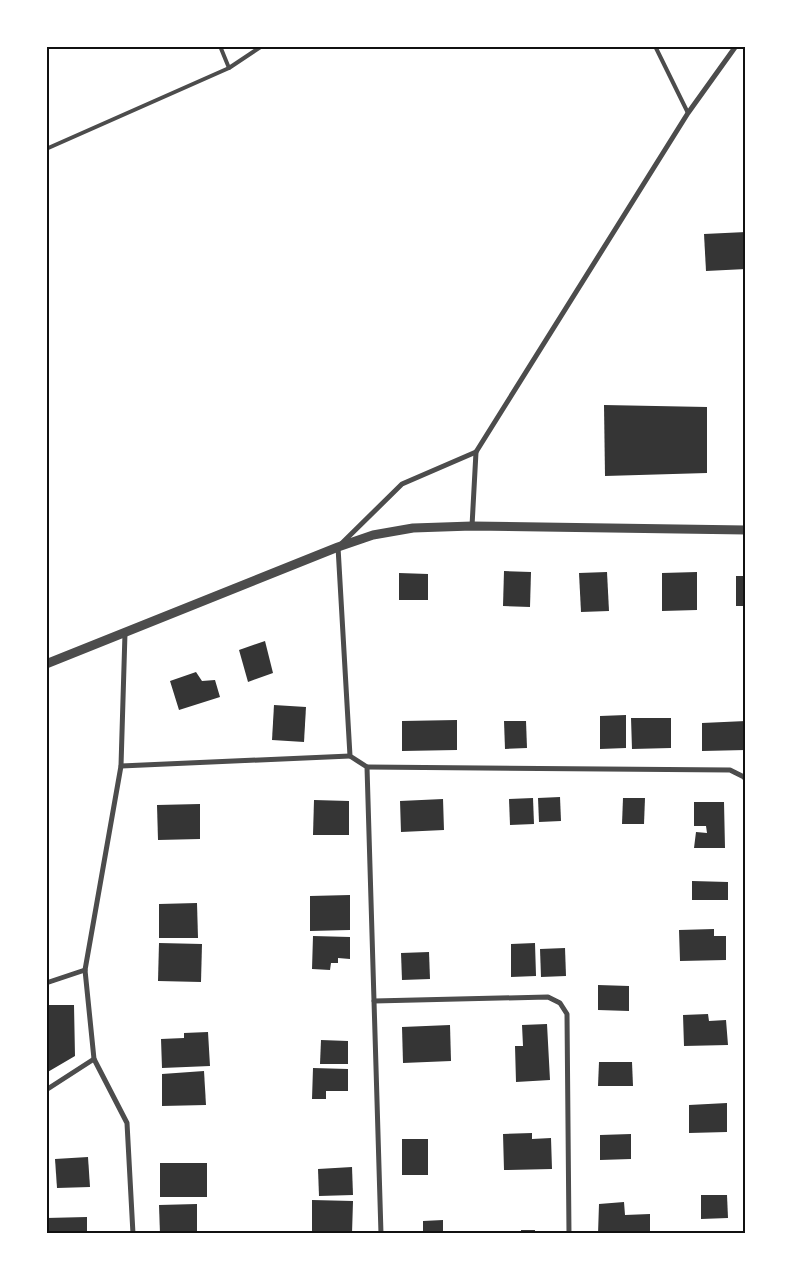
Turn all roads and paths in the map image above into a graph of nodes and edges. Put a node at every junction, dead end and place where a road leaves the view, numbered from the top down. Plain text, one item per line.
1 (220, 46) edge
2 (262, 46) edge
3 (654, 46) edge
4 (736, 46) edge
5 (229, 68) junction
6 (688, 113) junction
7 (46, 149) edge
8 (476, 452) junction
9 (472, 526) junction
10 (746, 530) edge
11 (338, 547) junction
12 (125, 633) junction
13 (46, 664) edge
14 (350, 756) junction
15 (122, 766) junction
16 (366, 767) junction
17 (746, 780) edge
18 (85, 970) junction
19 (46, 983) edge
20 (374, 1001) junction
21 (94, 1059) junction
22 (46, 1090) edge
23 (133, 1234) edge
24 (381, 1234) edge
25 (569, 1234) edge

1 - 5 lane
2 - 5 lane
3 - 6 lane
4 - 6 street
5 - 7 lane
6 - 8 street
8 - 9 street
8 - 11 street
9 - 10 street
9 - 11 street
11 - 12 street
11 - 14 street
12 - 13 street
12 - 15 street
14 - 15 street
14 - 16 street
15 - 18 street
16 - 17 street
16 - 20 street
18 - 19 street
18 - 21 street
20 - 24 street
20 - 25 street
21 - 22 street
21 - 23 street

